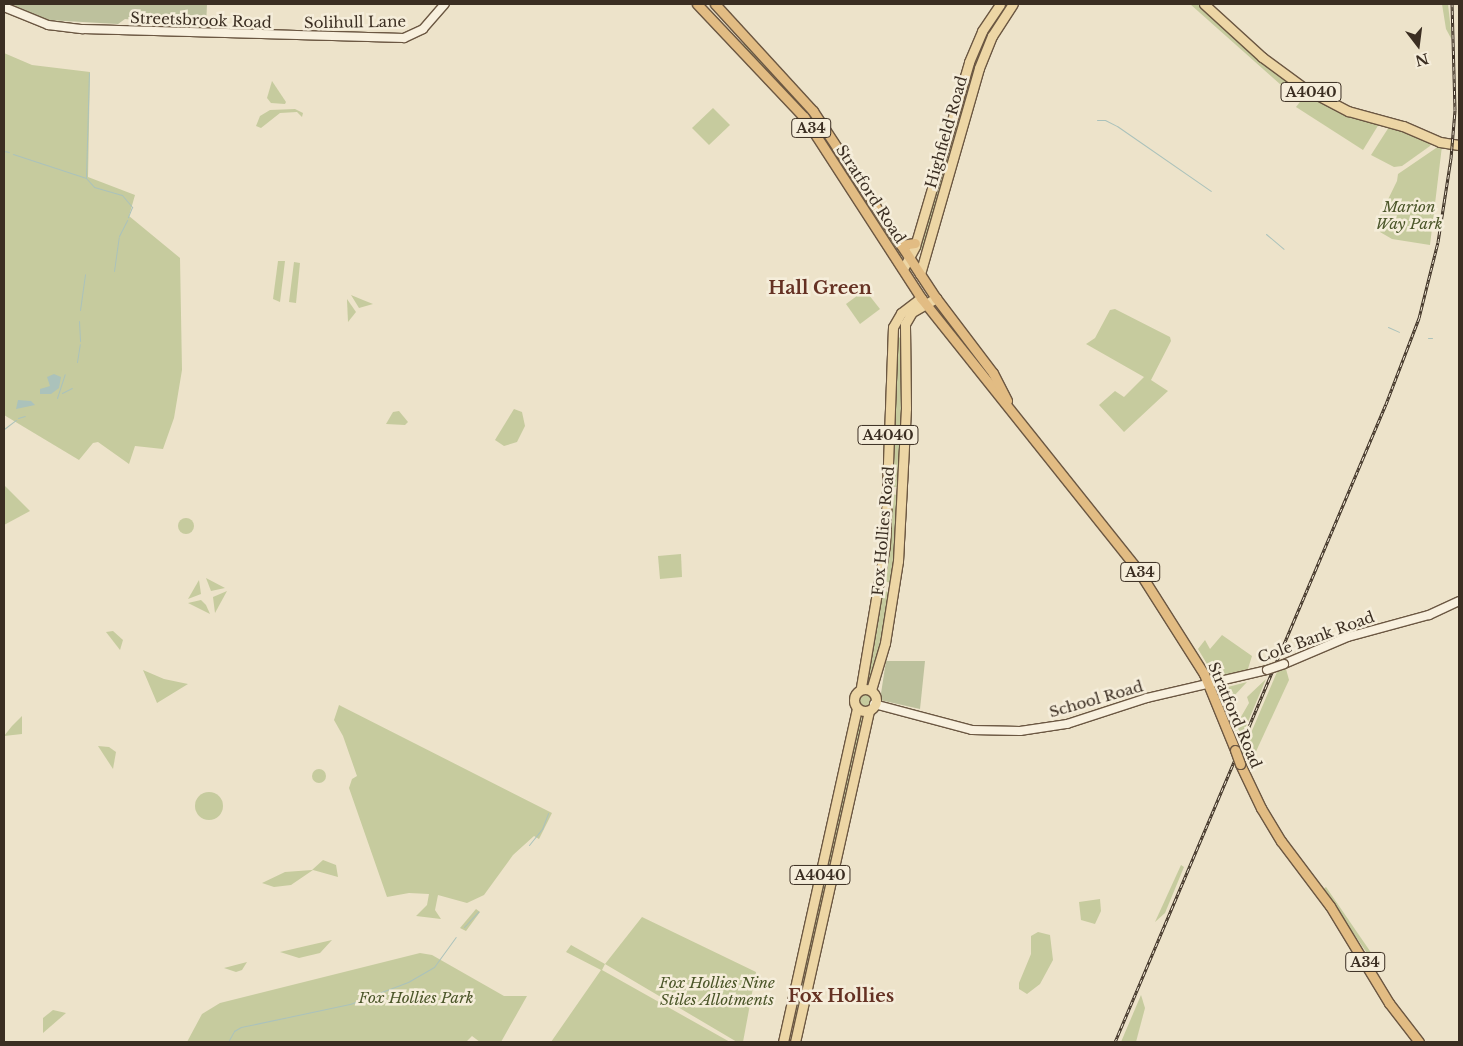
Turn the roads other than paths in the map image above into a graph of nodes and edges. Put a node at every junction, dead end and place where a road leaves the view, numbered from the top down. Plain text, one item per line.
1 (445, 4) edge
2 (697, 4) edge
3 (715, 4) edge
4 (1013, 4) edge
5 (1204, 4) edge
6 (4, 7) edge
7 (997, 7) edge
8 (1004, 16) junction
9 (282, 36) joint
10 (745, 37) junction
11 (736, 45) junction
12 (959, 96) junction
13 (970, 98) junction
14 (1455, 145) edge
15 (863, 185) junction
16 (854, 191) junction
17 (901, 245) junction
18 (915, 245) junction
19 (927, 252) junction
20 (909, 259) junction
21 (903, 269) junction
22 (920, 274) junction
23 (936, 298) junction
24 (923, 301) junction
25 (892, 334) junction
26 (906, 335) junction
27 (997, 387) junction
28 (886, 490) junction
29 (901, 490) junction
30 (881, 584) junction
31 (894, 586) junction
32 (1459, 602) edge
33 (1208, 685) junction
34 (861, 687) junction
35 (871, 690) junction
36 (857, 708) junction
37 (872, 708) junction
38 (783, 1042) edge
39 (795, 1042) edge
40 (1419, 1042) edge

1 - 9 main road, Solihull Lane
2 - 11 highway, Stratford Road / A34
3 - 10 highway, Stratford Road / A34
4 - 8 main road, Highfield Road
5 - 14 main road, A4040
6 - 9 main road, Streetsbrook Road
7 - 8 main road
7 - 12 main road, Highfield Road
8 - 13 main road, Highfield Road
10 - 11 highway
10 - 15 highway, Stratford Road / A34
11 - 16 highway, Stratford Road / A34
12 - 13 main road
12 - 18 main road, Highfield Road
13 - 19 main road, Highfield Road
15 - 16 highway
15 - 17 highway, Stratford Road / A34
16 - 21 highway, Stratford Road / A34
17 - 18 highway
17 - 20 highway, Stratford Road / A34
18 - 19 main road
18 - 20 main road, Highfield Road
19 - 22 main road, Highfield Road
20 - 21 main road, Highfield Road
20 - 22 highway, Stratford Road / A34
21 - 24 highway, Stratford Road / A34
22 - 23 highway, Stratford Road / A34
23 - 24 main road, Fox Hollies Road / A4040
23 - 27 highway, Stratford Road / A34
24 - 25 main road, Fox Hollies Road / A4040
24 - 26 main road, Fox Hollies Road / A4040
24 - 27 highway, Stratford Road / A34
25 - 26 main road
25 - 28 main road, Fox Hollies Road / A4040
26 - 29 main road, Fox Hollies Road / A4040
27 - 33 highway, Stratford Road / A34
28 - 29 main road
28 - 30 main road, Fox Hollies Road / A4040
29 - 31 main road, Fox Hollies Road / A4040
30 - 31 main road
30 - 34 main road, Fox Hollies Road / A4040
31 - 35 main road, Fox Hollies Road / A4040
32 - 33 main road, Cole Bank Road, bridge
33 - 37 main road, School Road
33 - 40 highway, Stratford Road / A34, bridge
34 - 35 main road
34 - 36 main road, Fox Hollies Road
35 - 37 main road
36 - 37 main road
36 - 38 main road, A4040
37 - 39 main road, A4040

